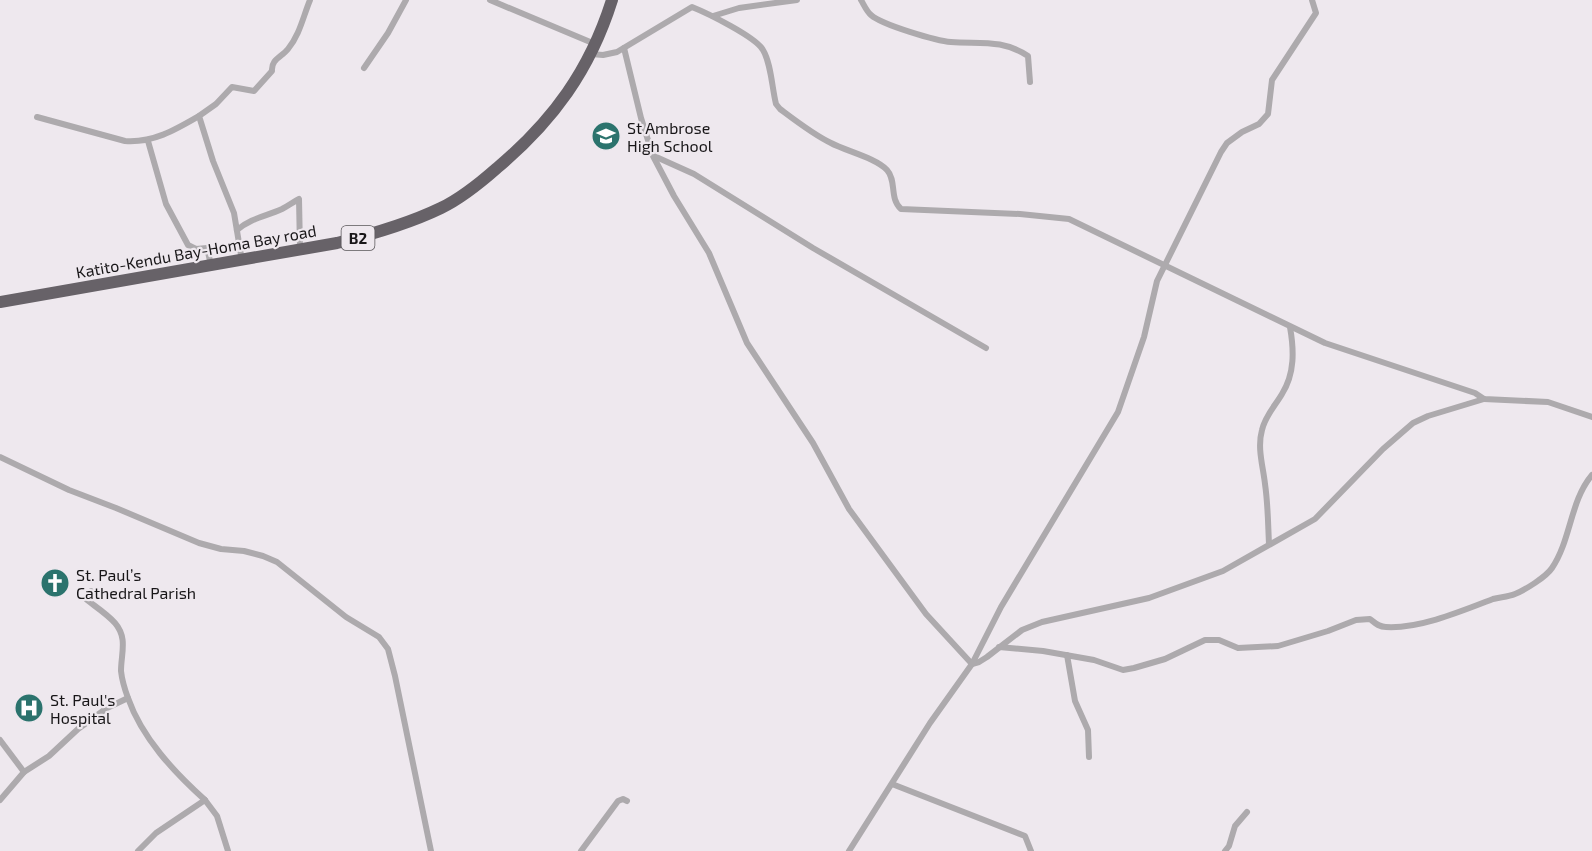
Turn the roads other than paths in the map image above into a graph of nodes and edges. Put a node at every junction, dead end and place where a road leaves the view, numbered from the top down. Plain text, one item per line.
1 (310, 0) edge
2 (406, 0) edge
3 (490, 0) edge
4 (612, 0) edge
5 (797, 0) edge
6 (861, 0) edge
7 (1312, 0) edge
8 (692, 4) edge
9 (713, 16) junction
10 (624, 48) junction
11 (594, 49) junction
12 (364, 68) dead end
13 (1030, 82) dead end
14 (199, 116) junction
15 (37, 117) dead end
16 (148, 141) junction
17 (653, 156) junction
18 (237, 230) junction
19 (300, 249) junction
20 (242, 261) junction
21 (1166, 264) junction
22 (211, 265) junction
23 (0, 302) edge
24 (1290, 327) junction
25 (986, 348) dead end
26 (1484, 399) junction
27 (1592, 417) edge
28 (0, 457) edge
29 (1592, 475) edge
30 (1269, 544) junction
31 (90, 591) dead end
32 (999, 647) junction
33 (1066, 655) junction
34 (972, 664) junction
35 (128, 698) junction
36 (0, 740) edge
37 (1089, 757) dead end
38 (24, 772) junction
39 (892, 784) junction
40 (0, 800) edge
41 (205, 800) junction
42 (627, 801) dead end
43 (1246, 812) dead end
44 (138, 851) edge
45 (228, 851) edge
46 (431, 851) edge
47 (580, 851) edge
48 (849, 851) edge
49 (1031, 851) edge
50 (1225, 851) edge

1 - 14 street
2 - 12 street
3 - 11 street
4 - 11 highway, Katito-Kendu Bay-Homa Bay road / B2
5 - 9 street
6 - 13 street
7 - 21 street
8 - 9 street
8 - 10 street
9 - 21 street
10 - 11 street
10 - 17 street
11 - 19 highway, Katito-Kendu Bay-Homa Bay road / B2
14 - 16 street
14 - 18 street
15 - 16 street
16 - 22 street
17 - 25 street
17 - 34 street
18 - 19 street
18 - 20 street
19 - 20 highway, Katito-Kendu Bay-Homa Bay road / B2
20 - 22 highway, Katito-Kendu Bay-Homa Bay road / B2
21 - 24 street
21 - 34 street
22 - 23 highway, Katito-Kendu Bay-Homa Bay road / B2
24 - 26 street
24 - 30 street
26 - 27 street
26 - 30 street
28 - 46 street
29 - 33 street
30 - 32 street
31 - 35 street
32 - 33 street
32 - 34 street
33 - 37 street
34 - 39 street
35 - 38 street
35 - 41 street
36 - 38 street
38 - 40 street
39 - 48 street
39 - 49 street
41 - 44 street
41 - 45 street
42 - 47 street
43 - 50 street

